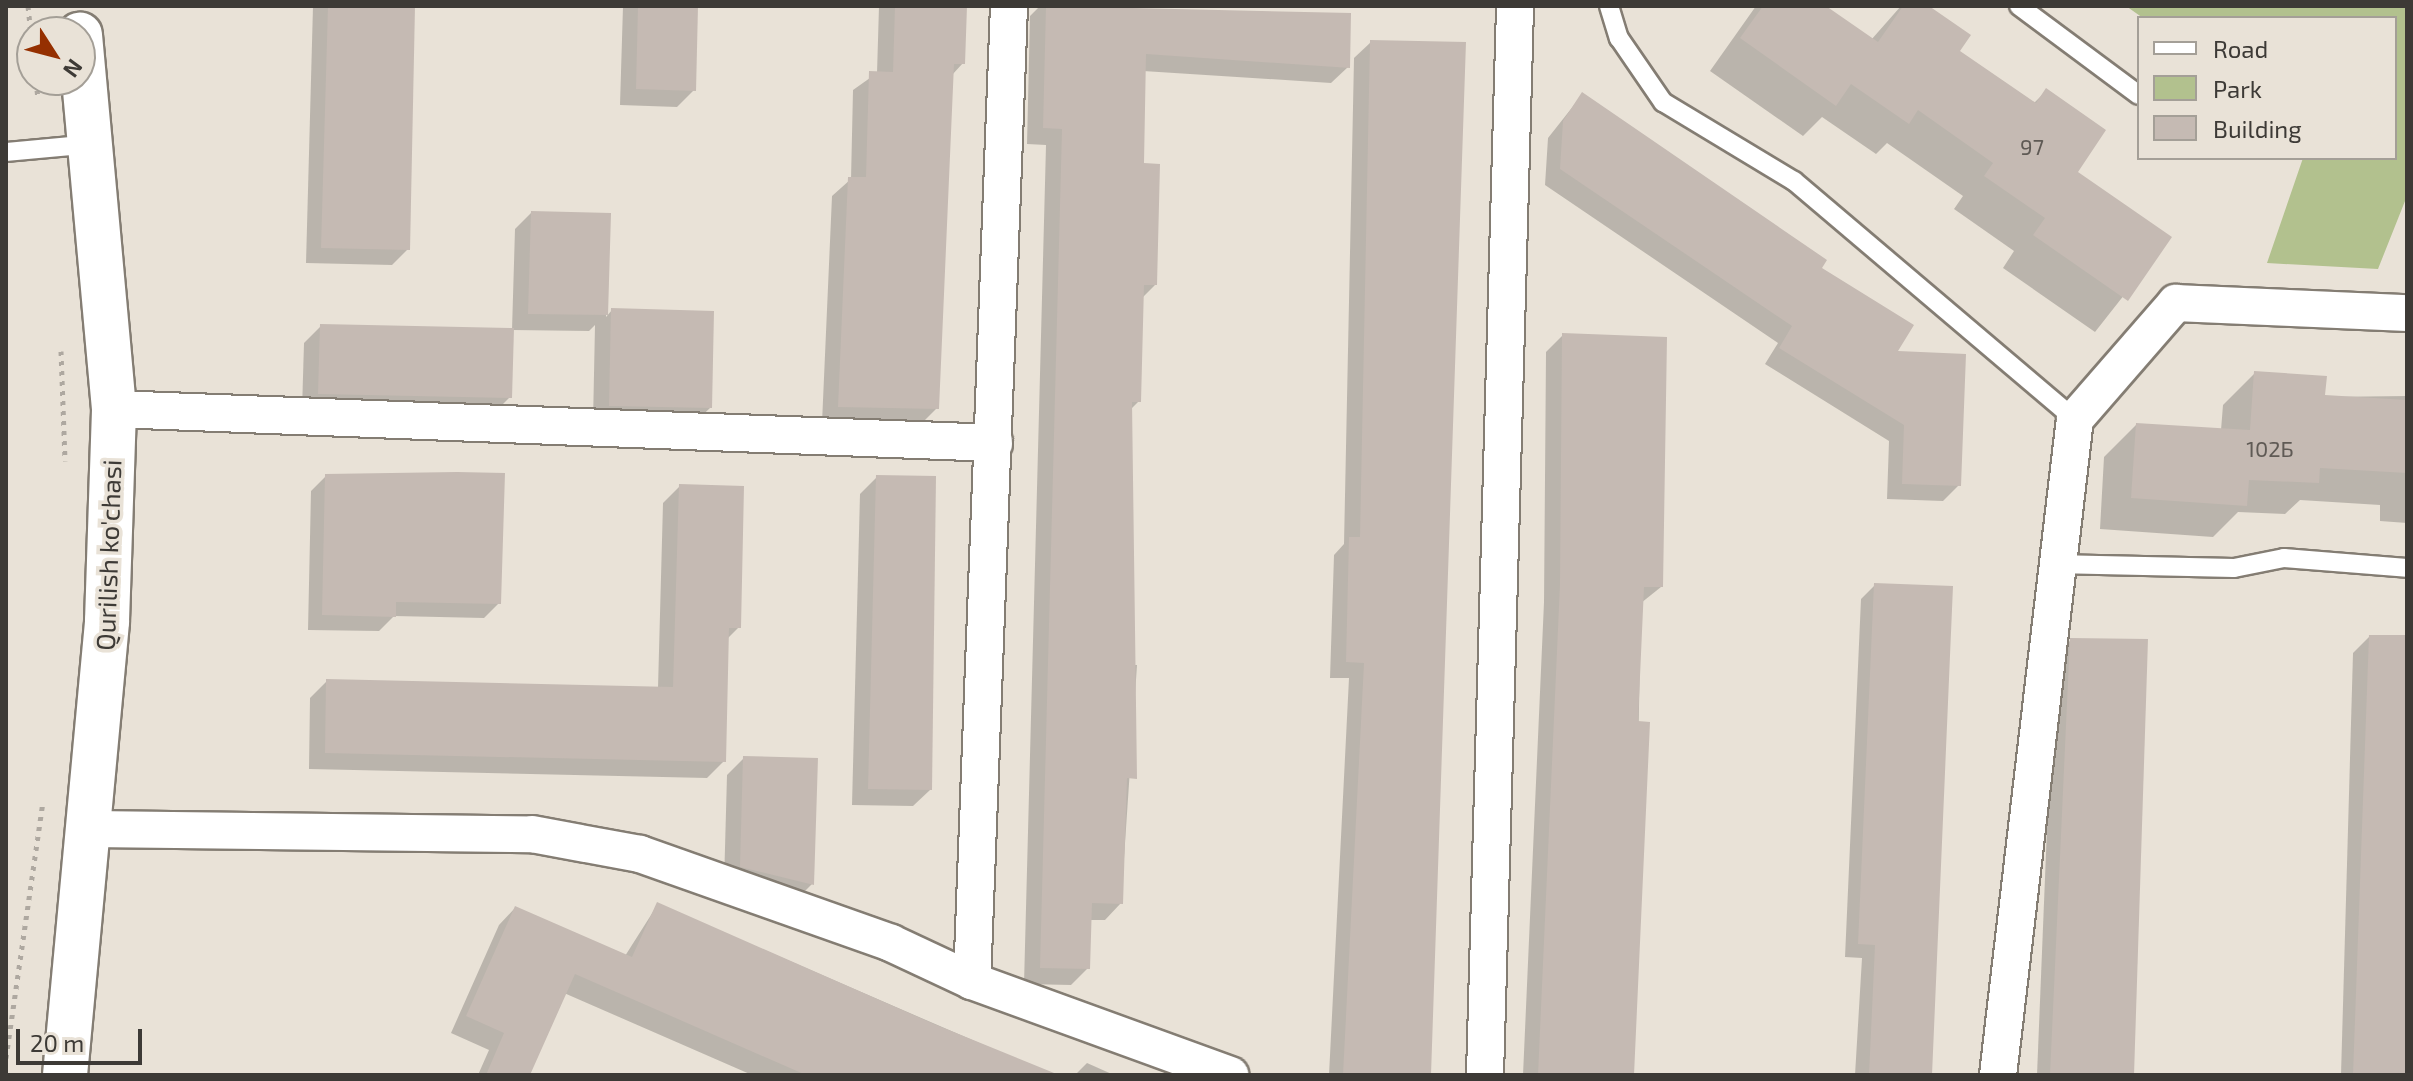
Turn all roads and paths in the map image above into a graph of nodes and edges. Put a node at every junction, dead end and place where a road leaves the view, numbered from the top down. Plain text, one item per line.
1 (1009, 6) edge
2 (1515, 6) edge
3 (1609, 6) edge
4 (2019, 6) edge
5 (2137, 94) edge
6 (38, 96) edge
7 (87, 96) edge
8 (92, 144) junction
9 (44, 149) junction
10 (6, 152) edge
11 (2407, 313) edge
12 (60, 342) dead end
13 (114, 409) junction
14 (2075, 419) junction
15 (994, 443) junction
16 (65, 477) dead end
17 (2054, 564) junction
18 (2407, 568) edge
19 (45, 784) dead end
20 (92, 829) junction
21 (972, 981) junction
22 (6, 1058) edge
23 (65, 1075) edge
24 (1230, 1075) edge
25 (1485, 1075) edge
26 (1998, 1075) edge

1 - 15 street
2 - 25 street
3 - 14 lane
4 - 5 lane
6 - 9 path
7 - 8 street, Qurilish ko'chasi
8 - 9 lane
8 - 13 street, Qurilish ko'chasi
9 - 10 lane
11 - 14 street
12 - 16 path
13 - 15 street
13 - 20 street, Qurilish ko'chasi
14 - 17 street
15 - 21 street
17 - 18 lane
17 - 26 street
19 - 22 path
20 - 21 street
20 - 23 street, Qurilish ko'chasi
21 - 24 street

